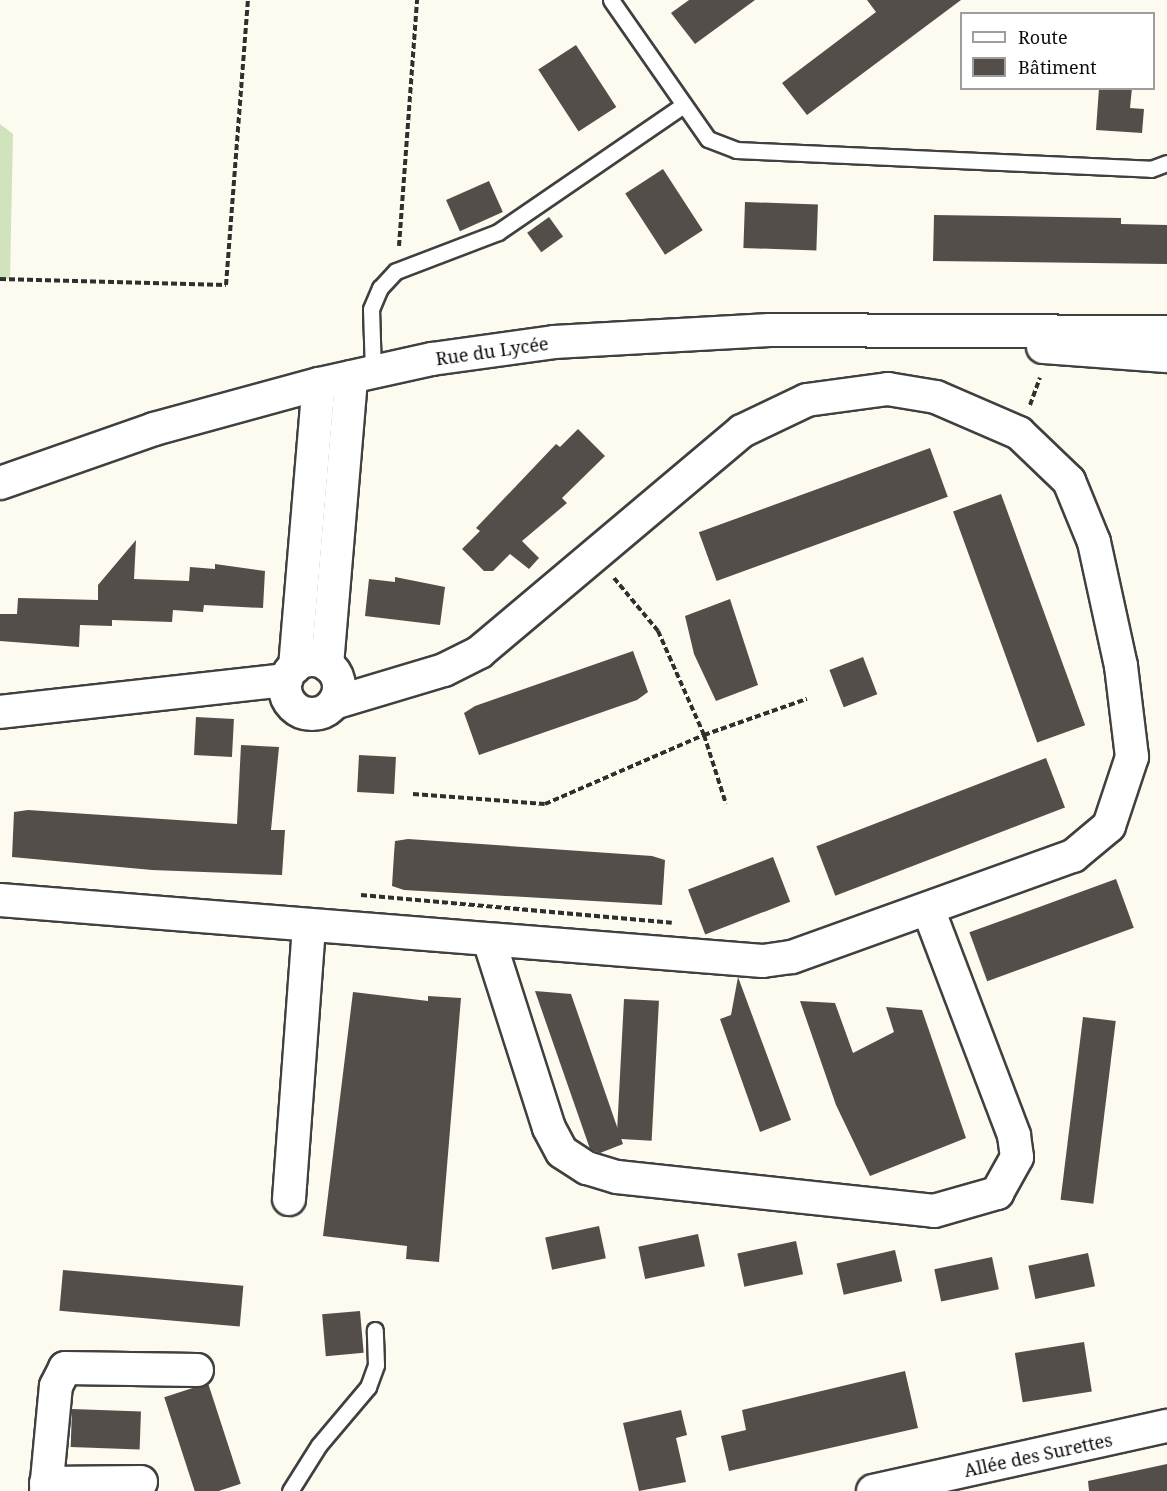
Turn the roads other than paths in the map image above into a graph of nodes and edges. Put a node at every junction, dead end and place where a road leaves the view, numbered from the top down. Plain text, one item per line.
1 (611, 0) edge
2 (681, 106) junction
3 (1167, 163) edge
4 (1167, 332) edge
5 (1002, 335) junction
6 (1167, 356) edge
7 (362, 374) junction
8 (319, 384) junction
9 (0, 483) edge
10 (332, 680) junction
11 (289, 682) junction
12 (0, 712) edge
13 (0, 900) edge
14 (928, 909) junction
15 (309, 926) junction
16 (489, 940) junction
17 (289, 1199) dead end
18 (375, 1330) dead end
19 (198, 1370) dead end
20 (1167, 1426) edge
21 (141, 1482) dead end
22 (46, 1487) edge
23 (290, 1491) edge
24 (873, 1491) edge

1 - 2 lane
2 - 3 lane
2 - 7 lane
4 - 5 street, Rue du Lycée
5 - 6 street, Rue du Lycée
5 - 7 street, Rue du Lycée
7 - 8 street, Rue du Lycée
7 - 10 street
8 - 9 street, Rue du Lycée
8 - 11 street
10 - 11 street
10 - 11 street
10 - 14 street
11 - 12 street
13 - 15 street
14 - 16 street
14 - 16 street
15 - 16 street
15 - 17 street
18 - 23 lane
19 - 22 street
20 - 24 street, Allée des Surettes
21 - 22 street

